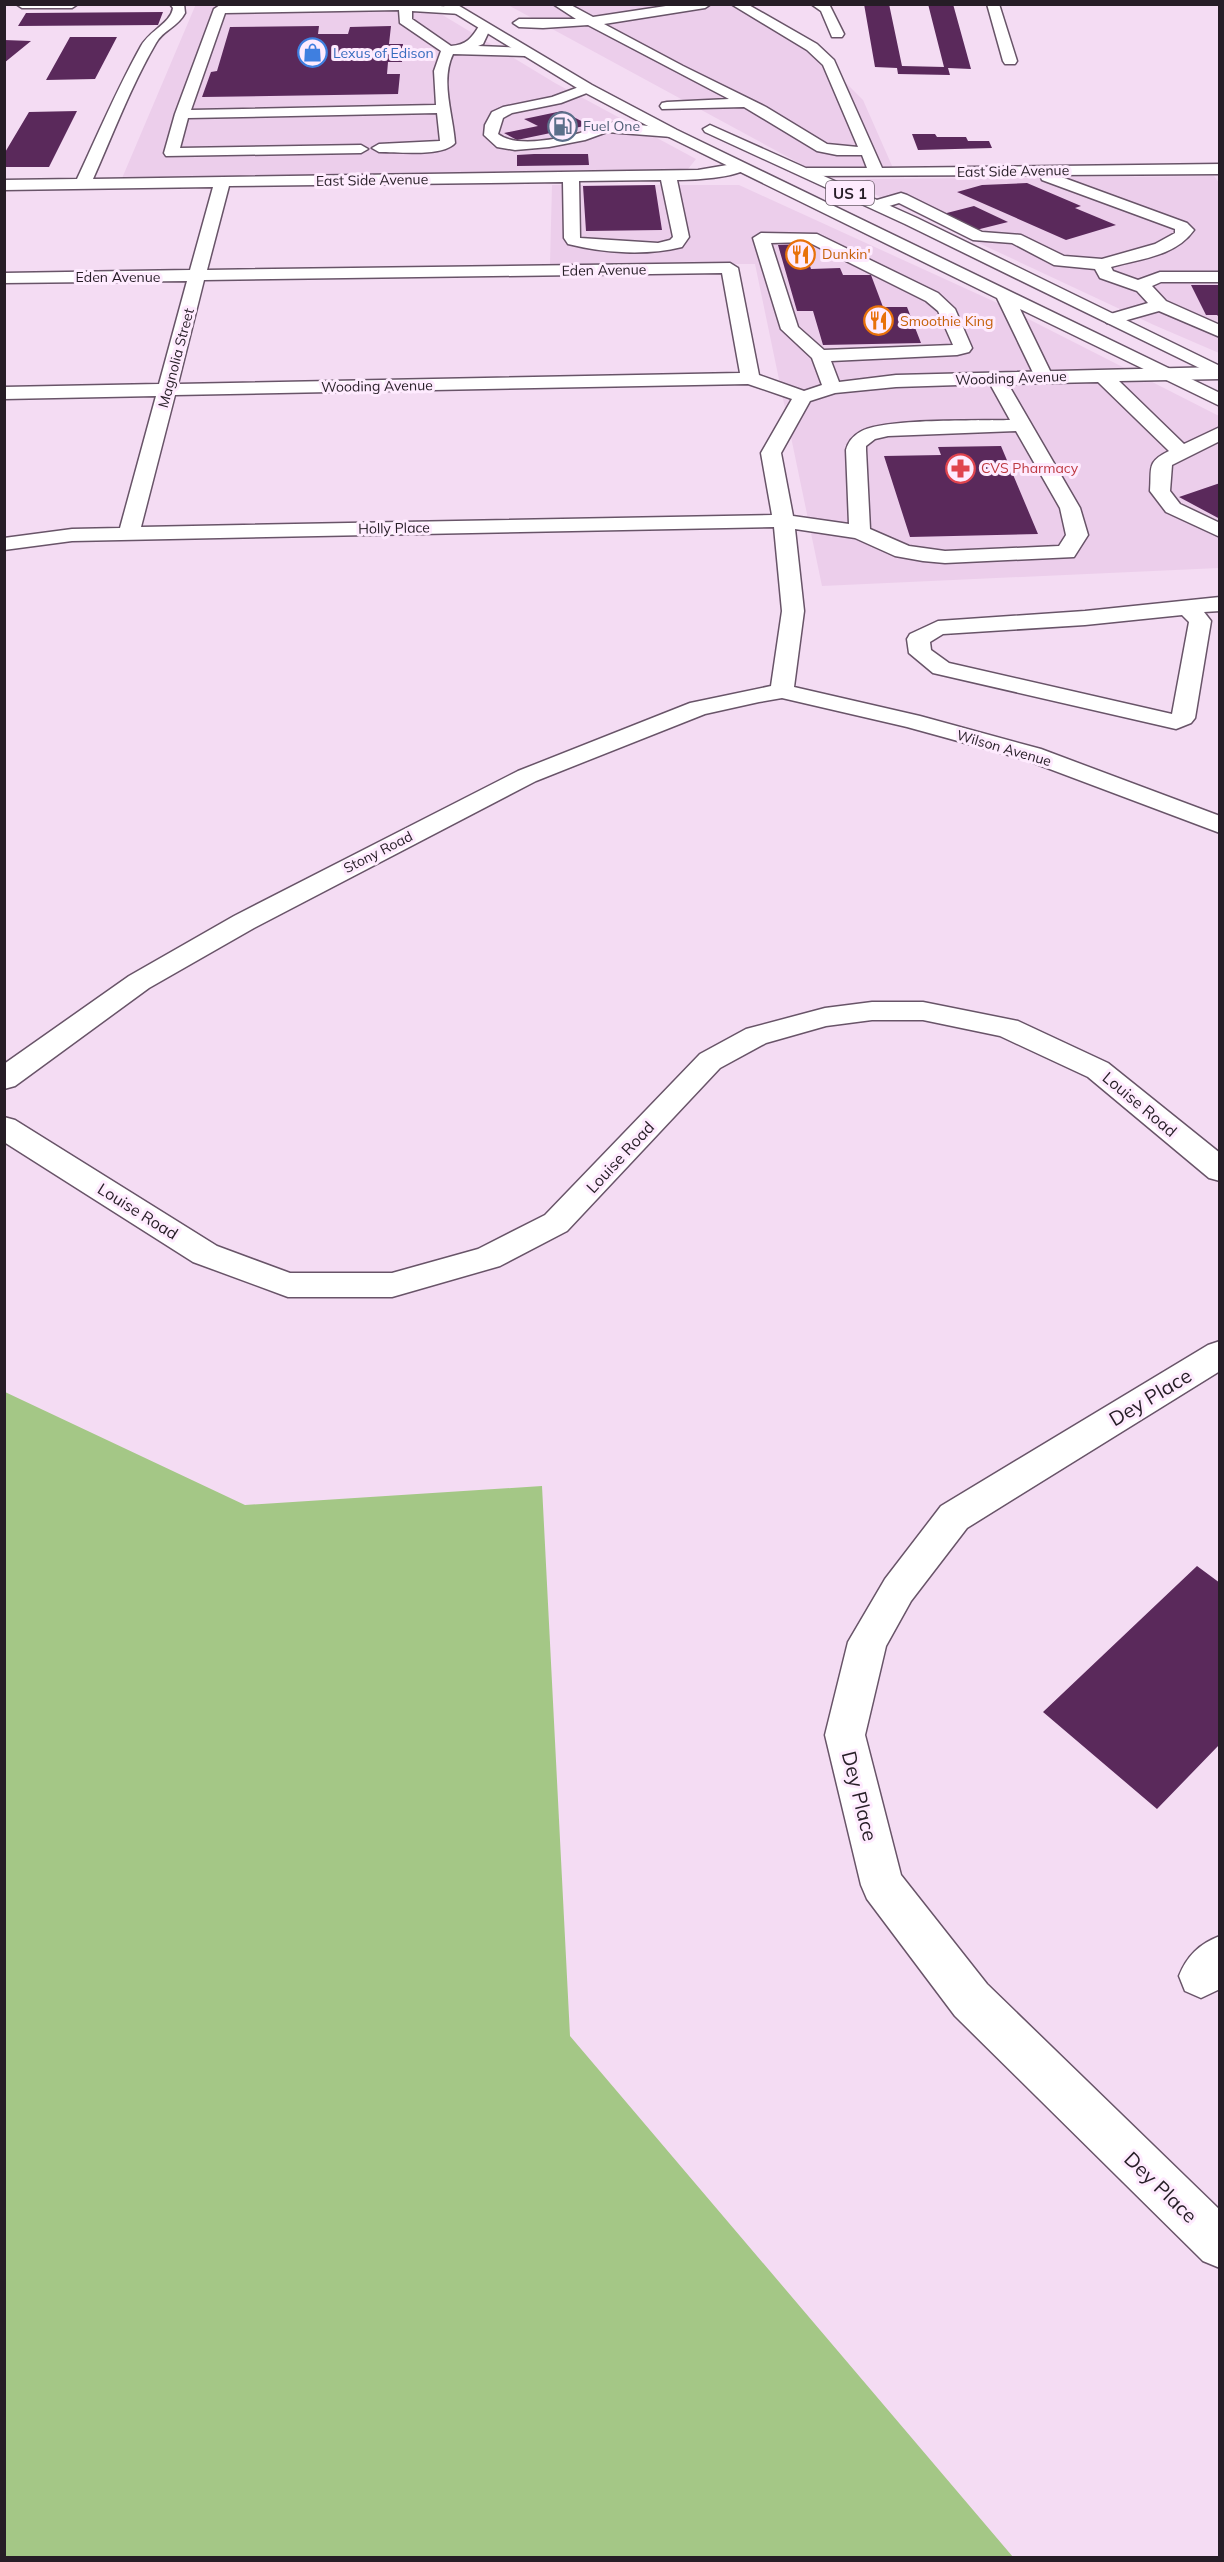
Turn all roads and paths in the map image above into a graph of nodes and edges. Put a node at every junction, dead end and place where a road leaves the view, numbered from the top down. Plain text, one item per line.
1 (22, 4) edge
2 (72, 4) edge
3 (176, 4) edge
4 (583, 4) edge
5 (705, 4) edge
6 (737, 4) edge
7 (817, 4) edge
8 (993, 4) edge
9 (562, 6) edge
10 (452, 8) edge
11 (503, 14) dead end
12 (402, 16) junction
13 (591, 22) junction
14 (519, 23) junction
15 (484, 29) junction
16 (837, 34) dead end
17 (455, 50) junction
18 (525, 52) junction
19 (1010, 61) dead end
20 (587, 88) junction
21 (556, 100) junction
22 (744, 103) junction
23 (442, 109) junction
24 (182, 114) junction
25 (606, 127) junction
26 (710, 129) junction
27 (672, 133) junction
28 (585, 136) junction
29 (603, 143) dead end
30 (379, 148) dead end
31 (361, 149) dead end
32 (867, 151) junction
33 (739, 168) junction
34 (1220, 169) edge
35 (1030, 171) junction
36 (877, 172) junction
37 (807, 173) junction
38 (668, 176) junction
39 (571, 177) junction
40 (222, 182) junction
41 (83, 184) junction
42 (4, 185) edge
43 (876, 205) junction
44 (832, 213) junction
45 (811, 237) junction
46 (1060, 261) junction
47 (1102, 264) junction
48 (1017, 273) junction
49 (197, 276) junction
50 (1220, 277) edge
51 (4, 278) edge
52 (1143, 286) junction
53 (1005, 297) junction
54 (1160, 305) junction
55 (1113, 319) junction
56 (1220, 332) edge
57 (820, 356) junction
58 (1219, 373) edge
59 (1163, 374) junction
60 (1103, 376) junction
61 (1044, 377) junction
62 (750, 378) junction
63 (996, 379) junction
64 (832, 388) junction
65 (167, 390) junction
66 (4, 393) edge
67 (803, 397) junction
68 (1220, 400) edge
69 (1024, 424) junction
70 (1220, 433) edge
71 (1181, 452) junction
72 (784, 521) junction
73 (1220, 531) edge
74 (860, 532) junction
75 (129, 533) junction
76 (4, 544) edge
77 (1220, 604) edge
78 (1189, 609) junction
79 (782, 691) junction
80 (1220, 825) edge
81 (4, 1078) edge
82 (4, 1127) edge
83 (1220, 1170) edge
84 (1220, 1354) edge
85 (1220, 2244) edge

1 - 2 main road
3 - 41 main road
4 - 9 main road
5 - 13 main road
6 - 32 main road
7 - 16 main road
8 - 19 main road
9 - 13 main road
10 - 12 main road
10 - 15 main road, US 1
11 - 14 main road
12 - 17 main road
12 - 24 main road
13 - 14 main road
13 - 14 main road
13 - 22 main road
15 - 17 main road
15 - 18 main road, US 1
17 - 18 main road
17 - 23 main road
18 - 20 main road, US 1
20 - 21 main road
20 - 27 main road, US 1
21 - 25 main road
21 - 28 main road
22 - 26 main road
22 - 26 main road, US 1
22 - 32 main road
23 - 24 main road
23 - 30 main road
24 - 31 main road
25 - 27 main road
25 - 28 main road
26 - 37 main road, US 1
27 - 33 main road, US 1
28 - 29 main road
32 - 36 main road
33 - 38 main road, East Side Avenue
33 - 44 main road, US 1
34 - 35 main road, East Side Avenue
35 - 36 main road, East Side Avenue
35 - 47 main road
36 - 37 main road, East Side Avenue
37 - 43 main road, US 1
38 - 39 main road, East Side Avenue
38 - 39 main road
39 - 40 main road, East Side Avenue
40 - 41 main road, East Side Avenue
40 - 49 main road, Magnolia Street
41 - 42 main road, East Side Avenue
43 - 46 main road
43 - 48 main road, US 1
44 - 45 main road
44 - 53 main road, US 1
45 - 57 main road
45 - 57 main road
46 - 47 main road
46 - 48 main road
47 - 52 main road
48 - 55 main road, US 1
49 - 51 main road, Eden Avenue
49 - 62 main road, Eden Avenue
49 - 65 main road, Magnolia Street
50 - 52 main road
52 - 54 main road
53 - 59 main road, US 1
53 - 61 main road
54 - 55 main road
54 - 56 main road
55 - 58 main road, US 1
57 - 64 main road
58 - 59 main road, Wooding Avenue
59 - 60 main road, Wooding Avenue
59 - 68 main road, US 1
60 - 61 main road, Wooding Avenue
60 - 71 main road
61 - 63 main road, Wooding Avenue
62 - 65 main road, Wooding Avenue
62 - 67 main road
63 - 64 main road, Wooding Avenue
63 - 69 main road
64 - 67 main road, Wooding Avenue
65 - 66 main road, Wooding Avenue
65 - 75 main road, Magnolia Street
67 - 72 main road
69 - 74 main road
69 - 74 main road, Holly Place
70 - 71 main road
71 - 73 main road
72 - 74 main road, Holly Place
72 - 75 main road, Holly Place
72 - 79 main road
75 - 76 main road, Holly Place
77 - 78 main road
78 - 78 main road
79 - 80 main road, Wilson Avenue
79 - 81 main road, Stony Road
82 - 83 main road, Louise Road
84 - 85 main road, Dey Place

